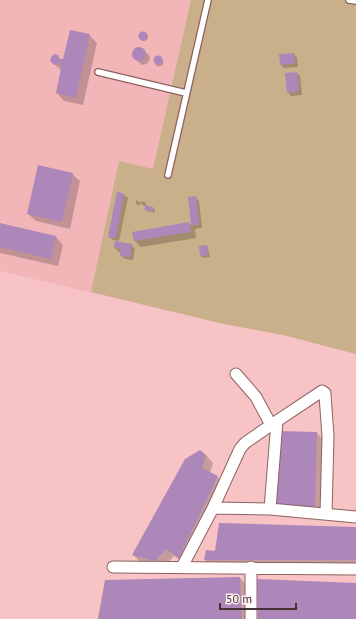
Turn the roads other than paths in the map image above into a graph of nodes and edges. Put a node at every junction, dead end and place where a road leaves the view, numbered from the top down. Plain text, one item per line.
1 (208, 0) edge
2 (349, 0) edge
3 (356, 2) edge
4 (98, 72) dead end
5 (186, 93) junction
6 (168, 175) dead end
7 (236, 374) dead end
8 (274, 423) junction
9 (213, 508) junction
10 (270, 510) junction
11 (326, 514) junction
12 (356, 517) edge
13 (113, 567) dead end
14 (182, 567) junction
15 (251, 567) junction
16 (356, 568) edge
17 (251, 619) edge

1 - 5 lane
2 - 3 lane
4 - 5 lane
5 - 6 lane
7 - 8 street
8 - 9 street
8 - 10 street
8 - 11 street
9 - 10 street
9 - 14 street
10 - 11 street
11 - 12 street
13 - 14 street
14 - 15 street
15 - 16 street
15 - 17 street

